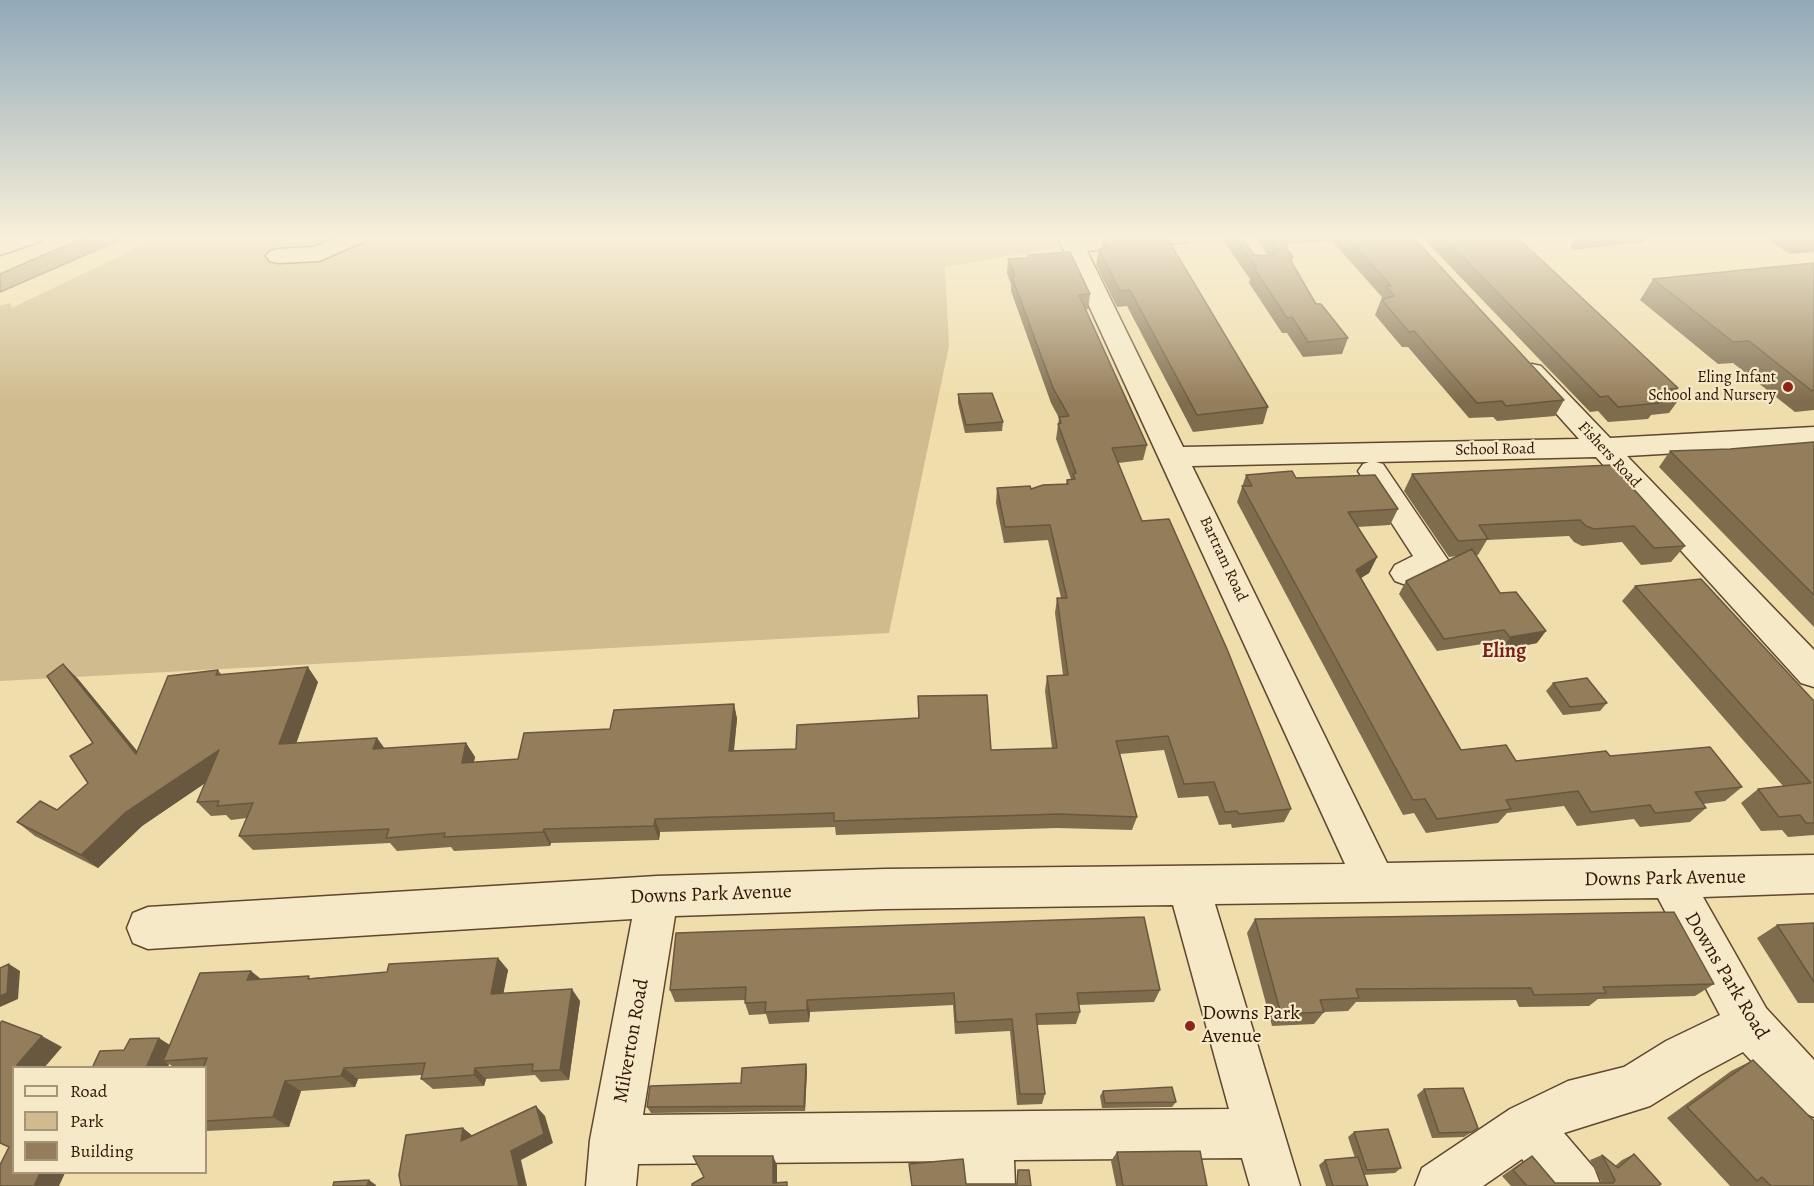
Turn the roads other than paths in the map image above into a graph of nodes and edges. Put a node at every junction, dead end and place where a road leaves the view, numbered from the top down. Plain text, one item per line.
1 (1094, 291) edge
2 (1516, 355) edge
3 (1814, 436) edge
4 (1603, 448) junction
5 (1360, 452) junction
6 (1175, 457) junction
7 (1406, 573) dead end
8 (1814, 673) edge
9 (1814, 874) edge
10 (1670, 879) junction
11 (1375, 883) junction
12 (1189, 886) junction
13 (657, 896) junction
14 (148, 928) dead end
15 (1750, 1024) junction
16 (1814, 1093) edge
17 (1527, 1126) junction
18 (1258, 1133) junction
19 (988, 1135) junction
20 (613, 1163) edge
21 (990, 1186) edge
22 (1275, 1186) edge
23 (1440, 1186) edge
24 (1576, 1186) edge

1 - 6 street, Bartram Road
2 - 4 street, Fishers Road
3 - 4 street, School Road
4 - 5 street, School Road
4 - 8 street, Fishers Road
5 - 6 street, School Road
5 - 7 street
6 - 11 street, Bartram Road
9 - 10 street, Downs Park Avenue
10 - 11 street, Downs Park Avenue
10 - 15 street, Downs Park Road
11 - 12 street, Downs Park Avenue
12 - 13 street, Downs Park Avenue
12 - 18 street
13 - 14 street, Downs Park Avenue
13 - 20 street, Milverton Road
15 - 16 street, Downs Park Road
15 - 17 street
17 - 23 street
17 - 24 street
18 - 19 street
18 - 22 street
19 - 20 street
19 - 21 street

